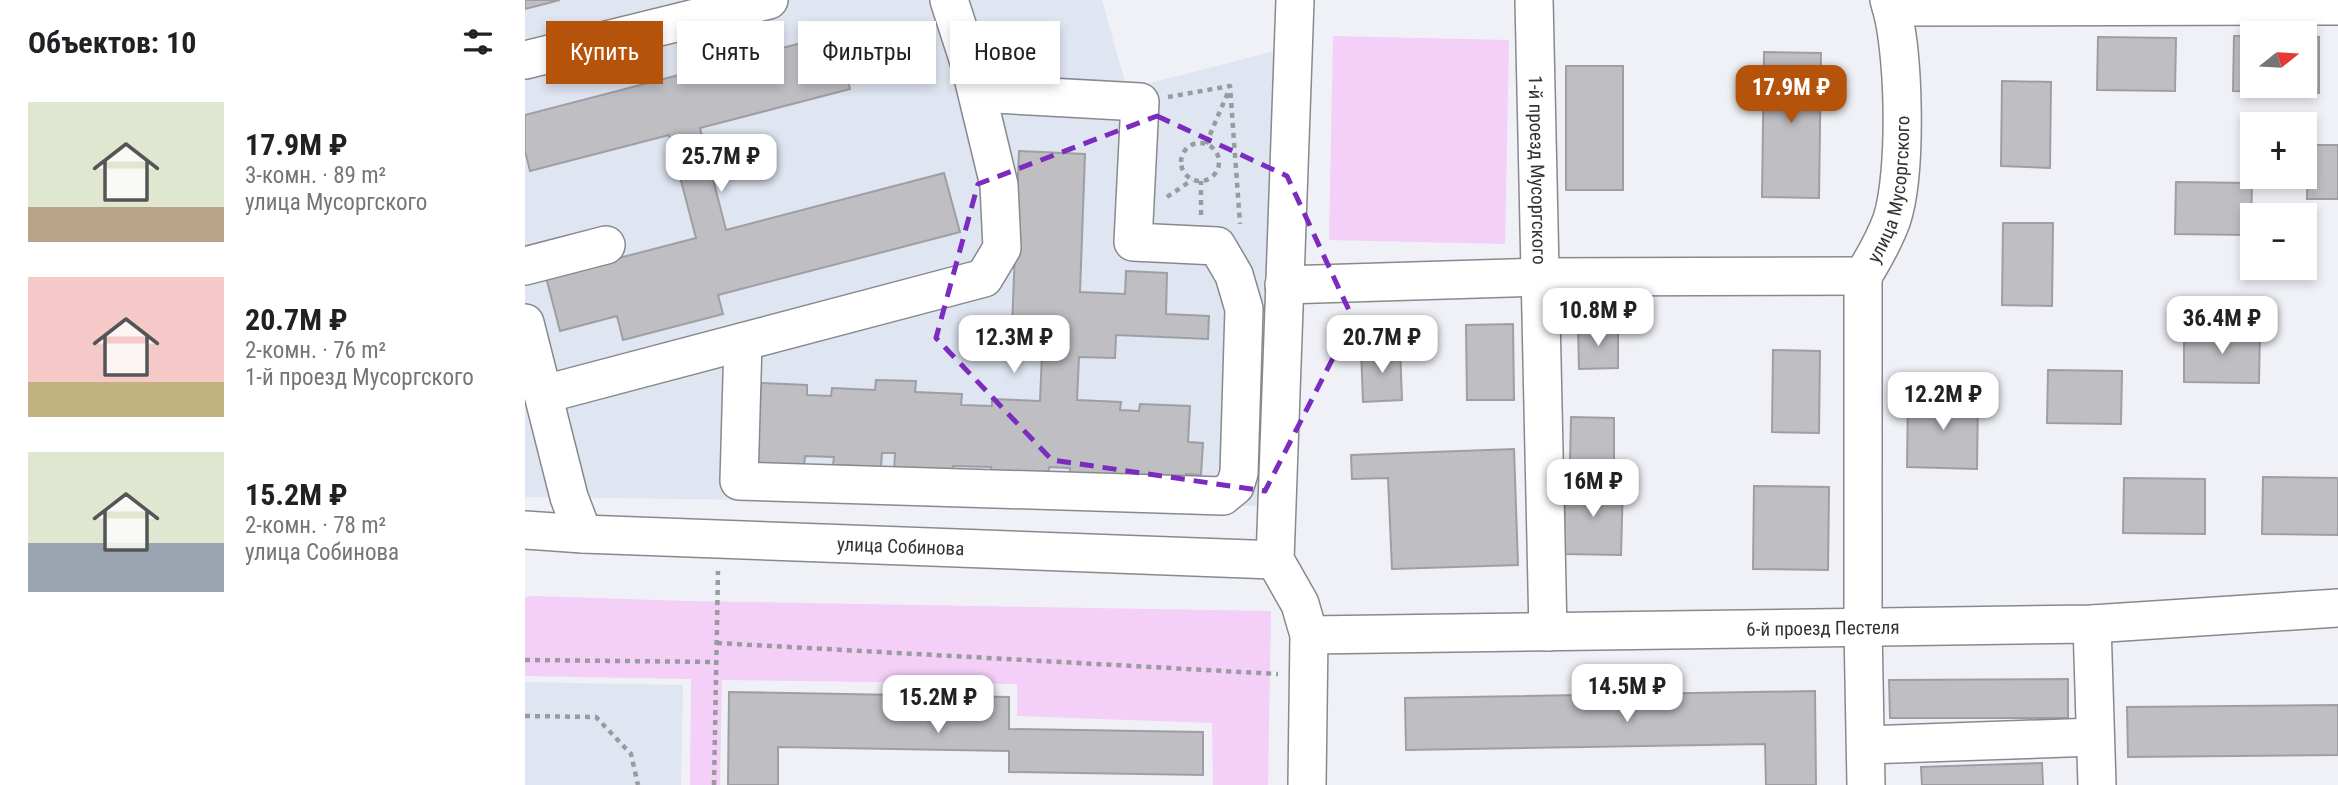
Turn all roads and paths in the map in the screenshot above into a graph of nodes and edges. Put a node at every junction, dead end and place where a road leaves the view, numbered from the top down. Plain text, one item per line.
1 (769, 0) edge
2 (949, 0) edge
3 (1295, 0) edge
4 (1534, 0) edge
5 (1890, 3) edge
6 (2171, 3) edge
7 (2338, 6) edge
8 (525, 60) edge
9 (1230, 86) junction
10 (977, 93) junction
11 (1140, 102) junction
12 (1206, 144) junction
13 (606, 245) dead end
14 (1226, 260) junction
15 (525, 266) edge
16 (1863, 276) junction
17 (1539, 277) junction
18 (1284, 285) junction
19 (525, 323) edge
20 (743, 342) junction
21 (544, 394) junction
22 (525, 530) edge
23 (583, 534) junction
24 (719, 538) junction
25 (1275, 560) junction
26 (2338, 608) edge
27 (2092, 624) junction
28 (1863, 628) junction
29 (1548, 632) junction
30 (1309, 635) junction
31 (717, 643) junction
32 (525, 660) edge
33 (716, 662) junction
34 (1308, 676) junction
35 (525, 716) edge
36 (2095, 737) junction
37 (1865, 745) junction
38 (638, 785) edge
39 (714, 785) edge
40 (1307, 785) edge
41 (1866, 785) edge
42 (2097, 785) edge

1 - 8 street
2 - 10 street
3 - 18 street
4 - 17 street, 1-й проезд Мусоргского
5 - 6 street
5 - 16 street, улица Мусоргского
6 - 7 street
9 - 11 path
9 - 12 path
9 - 14 path
10 - 11 street
10 - 20 street
11 - 14 street
12 - 12 path
13 - 15 street
14 - 20 street
16 - 17 street
16 - 28 street, улица Мусоргского
17 - 18 street
17 - 29 street, 1-й проезд Мусоргского
18 - 25 street
19 - 21 street
20 - 21 street
21 - 23 street
22 - 23 street, улица Собинова
23 - 24 street, улица Собинова
24 - 25 street, улица Собинова
24 - 31 path
25 - 30 street
26 - 27 street, 6-й проезд Пестеля
27 - 28 street, 6-й проезд Пестеля
27 - 36 street
28 - 29 street, 6-й проезд Пестеля
28 - 37 street, улица Мусоргского
29 - 30 street, 6-й проезд Пестеля
30 - 34 street
31 - 33 path
31 - 34 path
32 - 33 path
33 - 39 path
34 - 40 street
35 - 38 path
36 - 37 street
36 - 42 street
37 - 41 street, улица Мусоргского

